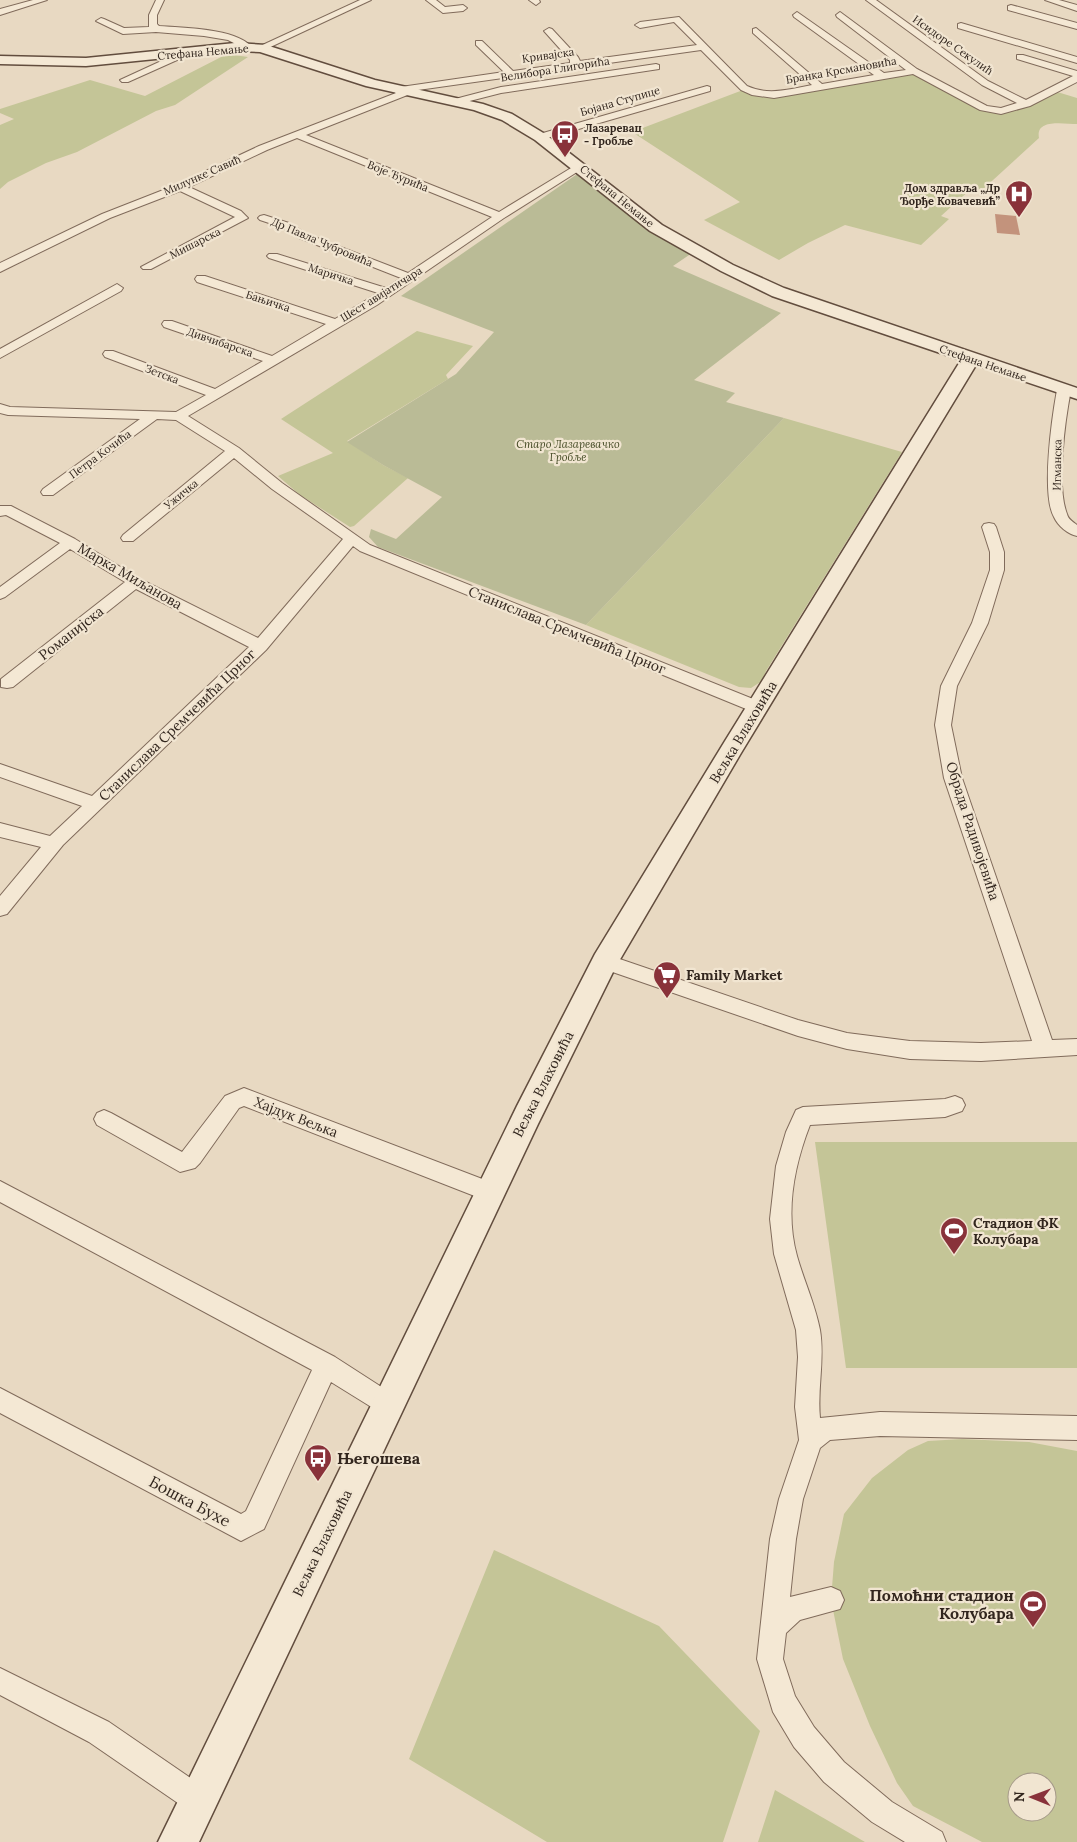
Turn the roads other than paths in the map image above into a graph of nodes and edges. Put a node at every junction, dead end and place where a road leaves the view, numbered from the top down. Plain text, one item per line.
1 (42, 0) edge
2 (160, 0) edge
3 (367, 0) edge
4 (430, 0) edge
5 (870, 0) edge
6 (1048, 0) edge
7 (463, 8) dead end
8 (1011, 8) dead end
9 (1077, 8) edge
10 (0, 12) edge
11 (840, 15) dead end
12 (797, 16) dead end
13 (101, 21) dead end
14 (640, 25) dead end
15 (961, 26) dead end
16 (1077, 26) edge
17 (156, 29) junction
18 (549, 31) dead end
19 (756, 31) dead end
20 (478, 43) dead end
21 (254, 47) junction
22 (703, 47) junction
23 (183, 54) junction
24 (1020, 57) dead end
25 (0, 60) edge
26 (1077, 60) edge
27 (575, 64) junction
28 (656, 67) dead end
29 (914, 71) junction
30 (510, 73) junction
31 (1077, 74) edge
32 (881, 76) junction
33 (1077, 78) edge
34 (125, 80) dead end
35 (820, 87) junction
36 (707, 89) dead end
37 (1054, 89) junction
38 (402, 91) junction
39 (1069, 94) dead end
40 (458, 101) junction
41 (1026, 104) junction
42 (297, 135) junction
43 (540, 137) junction
44 (580, 167) junction
45 (180, 187) junction
46 (500, 216) junction
47 (264, 218) dead end
48 (273, 256) dead end
49 (147, 267) dead end
50 (0, 268) edge
51 (409, 277) junction
52 (201, 279) dead end
53 (116, 288) dead end
54 (388, 292) junction
55 (334, 323) junction
56 (168, 324) dead end
57 (0, 354) edge
58 (109, 354) dead end
59 (971, 359) junction
60 (272, 360) junction
61 (1070, 392) edge
62 (215, 394) junction
63 (3, 411) edge
64 (153, 416) junction
65 (179, 416) junction
66 (234, 450) junction
67 (48, 492) dead end
68 (0, 512) edge
69 (989, 527) dead end
70 (1077, 532) edge
71 (128, 538) dead end
72 (351, 539) junction
73 (70, 542) junction
74 (135, 582) junction
75 (0, 594) edge
76 (260, 646) junction
77 (7, 683) dead end
78 (757, 707) junction
79 (0, 770) edge
80 (95, 804) junction
81 (0, 830) edge
82 (54, 844) junction
83 (0, 909) edge
84 (605, 962) junction
85 (1077, 1047) edge
86 (1045, 1050) junction
87 (955, 1105) dead end
88 (104, 1119) dead end
89 (0, 1191) edge
90 (490, 1192) junction
91 (327, 1365) junction
92 (0, 1400) edge
93 (389, 1405) junction
94 (1077, 1428) edge
95 (811, 1440) junction
96 (831, 1600) dead end
97 (774, 1627) junction
98 (770, 1660) joint
99 (0, 1681) edge
100 (198, 1800) junction
101 (178, 1842) edge
102 (932, 1842) edge

1 - 10 street
2 - 17 street
3 - 21 street
4 - 7 street
5 - 41 street, Исидоре Секулић
6 - 9 street
8 - 16 street
11 - 29 street
12 - 32 street
13 - 17 street
14 - 22 street
15 - 26 street
17 - 21 street
18 - 27 street
19 - 35 street
20 - 30 street
21 - 23 street, Стефана Немање
21 - 38 street, Стефана Немање
22 - 27 street, Кривајска
22 - 35 street, Бранка Крсмановића
23 - 25 street, Стефана Немање
23 - 34 street
24 - 31 street
27 - 30 street, Кривајска
28 - 40 street, Велибора Глигорића
29 - 32 street, Бранка Крсмановића
29 - 41 street, Бранка Крсмановића
30 - 38 street, Кривајска
32 - 35 street, Бранка Крсмановића
33 - 37 street, Бранка Крсмановића
36 - 43 street, Бојана Ступице
37 - 39 street
37 - 41 street, Бранка Крсмановића
38 - 40 street, Стефана Немање
38 - 42 street, Милунке Савић
40 - 43 street, Стефана Немање
42 - 45 street, Милунке Савић
42 - 46 street, Воје Ђурића
43 - 44 street, Стефана Немање
44 - 46 street, Шест авијатичара
44 - 59 street, Стефана Немање
45 - 49 street, Мишарска
45 - 50 street, Милунке Савић
46 - 51 street, Шест авијатичара
47 - 51 street, Др Павла Чубровића
48 - 54 street, Маричка
51 - 54 street, Шест авијатичара
52 - 55 street, Бањичка
53 - 57 street
54 - 55 street, Шест авијатичара
55 - 60 street, Шест авијатичара
56 - 60 street, Дивчибарска
58 - 62 street, Зетска
59 - 61 street, Стефана Немање
59 - 78 street, Вељка Влаховића
60 - 62 street, Шест авијатичара
61 - 70 street, Игманска
62 - 65 street, Шест авијатичара
63 - 64 street
64 - 65 street
64 - 67 street, Петра Кочића
65 - 66 street, Станислава Сремчевића Црног
66 - 71 street, Ужичка
66 - 72 street, Станислава Сремчевића Црног
68 - 73 street, Марка Миљанова
69 - 86 street, Обрада Радивојевића
72 - 76 street, Станислава Сремчевића Црног
72 - 78 street, Станислава Сремчевића Црног
73 - 74 street, Марка Миљанова
73 - 75 street
74 - 76 street, Марка Миљанова
74 - 77 street, Романијска
76 - 80 street, Станислава Сремчевића Црног
78 - 84 street, Вељка Влаховића
79 - 80 street
80 - 82 street, Станислава Сремчевића Црног
81 - 82 street
82 - 83 street, Станислава Сремчевића Црног
84 - 86 street
84 - 90 street, Вељка Влаховића
85 - 86 street
87 - 95 street
88 - 90 street, Хајдук Вељка
89 - 91 street
90 - 93 street, Вељка Влаховића
91 - 92 street, Бошка Бухе
91 - 93 street
93 - 100 street, Вељка Влаховића
94 - 95 street
95 - 97 street
96 - 97 street
97 - 98 street
98 - 102 street
99 - 100 street
100 - 101 street, Вељка Влаховића

